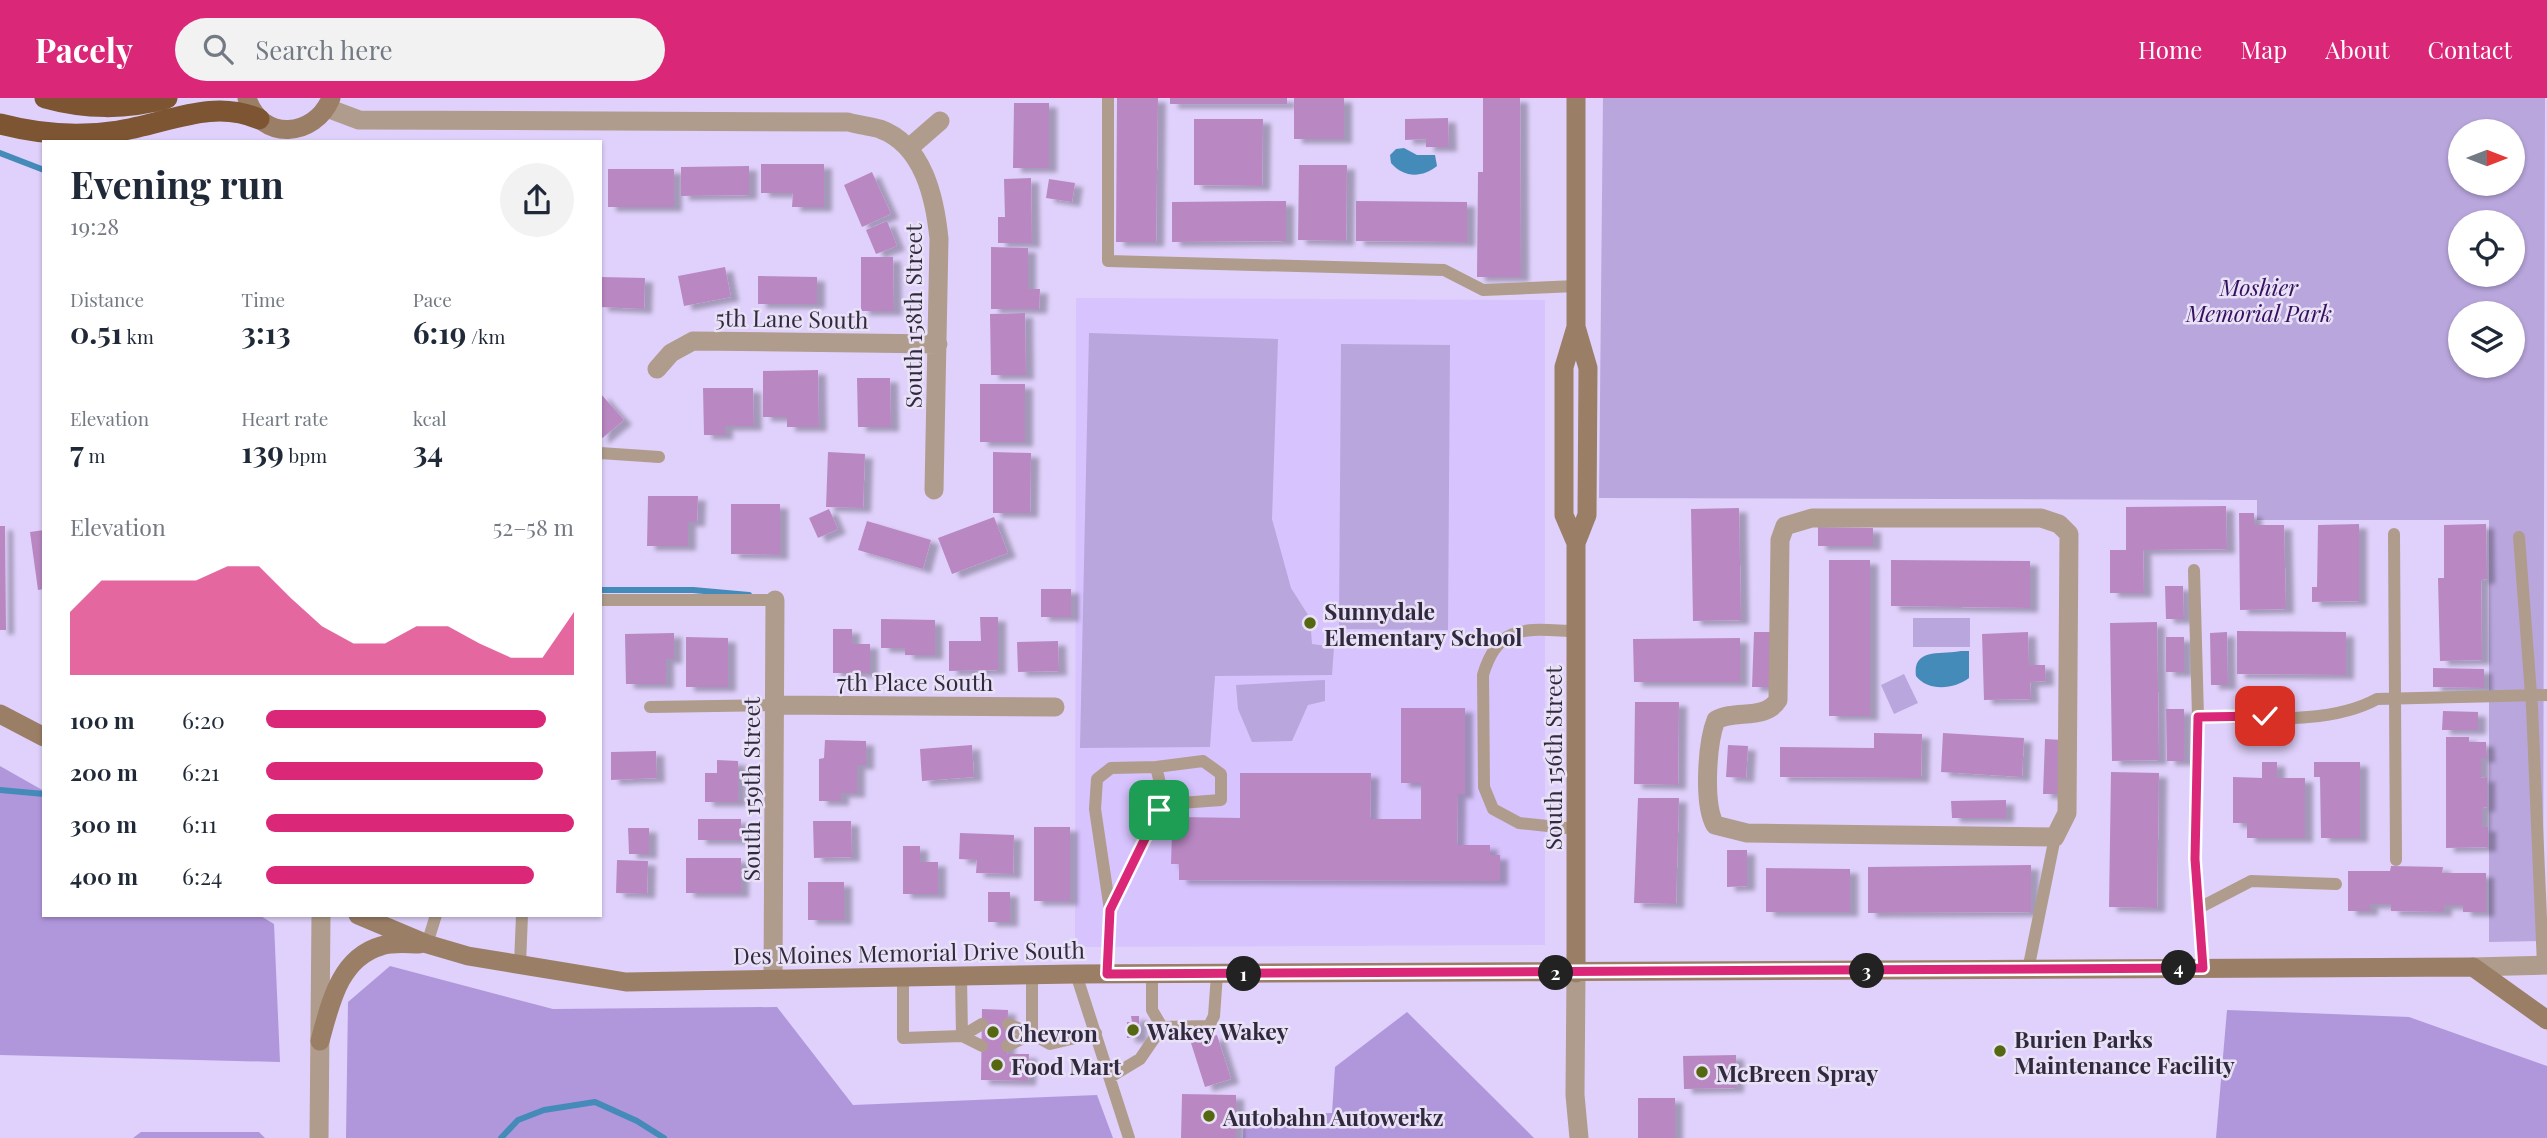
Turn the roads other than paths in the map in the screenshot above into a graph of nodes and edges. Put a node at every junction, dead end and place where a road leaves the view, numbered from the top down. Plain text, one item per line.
1 (45, 98) edge
2 (167, 98) edge
3 (247, 98) edge
4 (1108, 98) edge
5 (1576, 98) edge
6 (326, 108) edge
7 (940, 121) dead end
8 (0, 124) edge
9 (269, 129) edge
10 (315, 140) edge
11 (909, 148) junction
12 (1576, 286) junction
13 (938, 344) junction
14 (657, 369) dead end
15 (602, 453) edge
16 (659, 457) dead end
17 (934, 489) dead end
18 (2394, 534) dead end
19 (2519, 537) dead end
20 (2194, 570) dead end
21 (602, 600) edge
22 (775, 600) joint
23 (1576, 631) junction
24 (2547, 695) edge
25 (2529, 697) junction
26 (2395, 699) junction
27 (775, 705) junction
28 (650, 707) dead end
29 (1055, 707) dead end
30 (0, 714) edge
31 (2198, 717) junction
32 (42, 736) edge
33 (1156, 767) junction
34 (1159, 810) junction
35 (1576, 829) junction
36 (2055, 837) junction
37 (2396, 860) dead end
38 (2336, 884) dead end
39 (2199, 908) junction
40 (1110, 910) junction
41 (321, 917) edge
42 (363, 917) edge
43 (435, 917) edge
44 (522, 917) edge
45 (427, 944) junction
46 (520, 964) junction
47 (2545, 965) edge
48 (2473, 967) junction
49 (2203, 968) junction
50 (2028, 970) junction
51 (1576, 973) junction
52 (1076, 974) junction
53 (1107, 974) junction
54 (1152, 974) junction
55 (1217, 974) junction
56 (1032, 975) junction
57 (961, 976) junction
58 (903, 977) junction
59 (773, 978) junction
60 (2547, 1020) edge
61 (982, 1024) dead end
62 (1008, 1024) dead end
63 (1162, 1027) junction
64 (1096, 1033) junction
65 (1032, 1034) junction
66 (962, 1036) junction
67 (320, 1041) junction
68 (982, 1046) dead end
69 (1007, 1046) dead end
70 (1110, 1077) junction
71 (319, 1138) edge
72 (1129, 1138) edge
73 (1579, 1138) edge

1 - 2 highway
3 - 9 main road
4 - 12 lane
5 - 12 main road, South 156th Street
6 - 9 main road
6 - 10 main road
6 - 11 street
7 - 11 street
8 - 9 highway
11 - 13 street, South 158th Street
12 - 23 main road, South 156th Street
13 - 14 street, 5th Lane South
13 - 17 street, South 158th Street
15 - 16 lane
18 - 26 lane
19 - 25 lane
20 - 31 lane
21 - 22 lane
22 - 27 street, South 159th Street
23 - 35 main road, South 156th Street
23 - 35 lane
24 - 25 lane
25 - 26 lane
25 - 47 lane
26 - 31 lane
26 - 37 lane
27 - 28 lane
27 - 29 street, 7th Place South
27 - 59 street, South 159th Street
30 - 32 main road
31 - 39 lane
33 - 34 lane
33 - 34 lane
33 - 40 lane
34 - 40 lane
35 - 51 main road, South 156th Street
36 - 36 street
36 - 50 lane
38 - 39 lane
39 - 49 lane
40 - 53 lane
41 - 67 street
42 - 45 main road, Des Moines Memorial Drive South
43 - 45 lane
44 - 46 lane
45 - 46 main road, Des Moines Memorial Drive South
45 - 67 main road
46 - 59 main road, Des Moines Memorial Drive South
47 - 48 street
48 - 49 main road, Des Moines Memorial Drive South
48 - 60 main road
49 - 50 main road, Des Moines Memorial Drive South
50 - 51 main road, Des Moines Memorial Drive South
51 - 55 main road, Des Moines Memorial Drive South
51 - 73 street
52 - 53 main road, Des Moines Memorial Drive South
52 - 56 main road, Des Moines Memorial Drive South
52 - 64 lane
53 - 54 main road, Des Moines Memorial Drive South
54 - 55 main road, Des Moines Memorial Drive South
54 - 63 lane
55 - 63 lane
56 - 57 main road, Des Moines Memorial Drive South
56 - 65 lane
57 - 58 main road, Des Moines Memorial Drive South
57 - 66 lane
58 - 59 main road, Des Moines Memorial Drive South
58 - 66 lane
61 - 66 lane
62 - 65 lane
63 - 70 lane
64 - 65 lane
64 - 70 lane
65 - 69 lane
66 - 68 lane
67 - 71 street
70 - 72 lane

